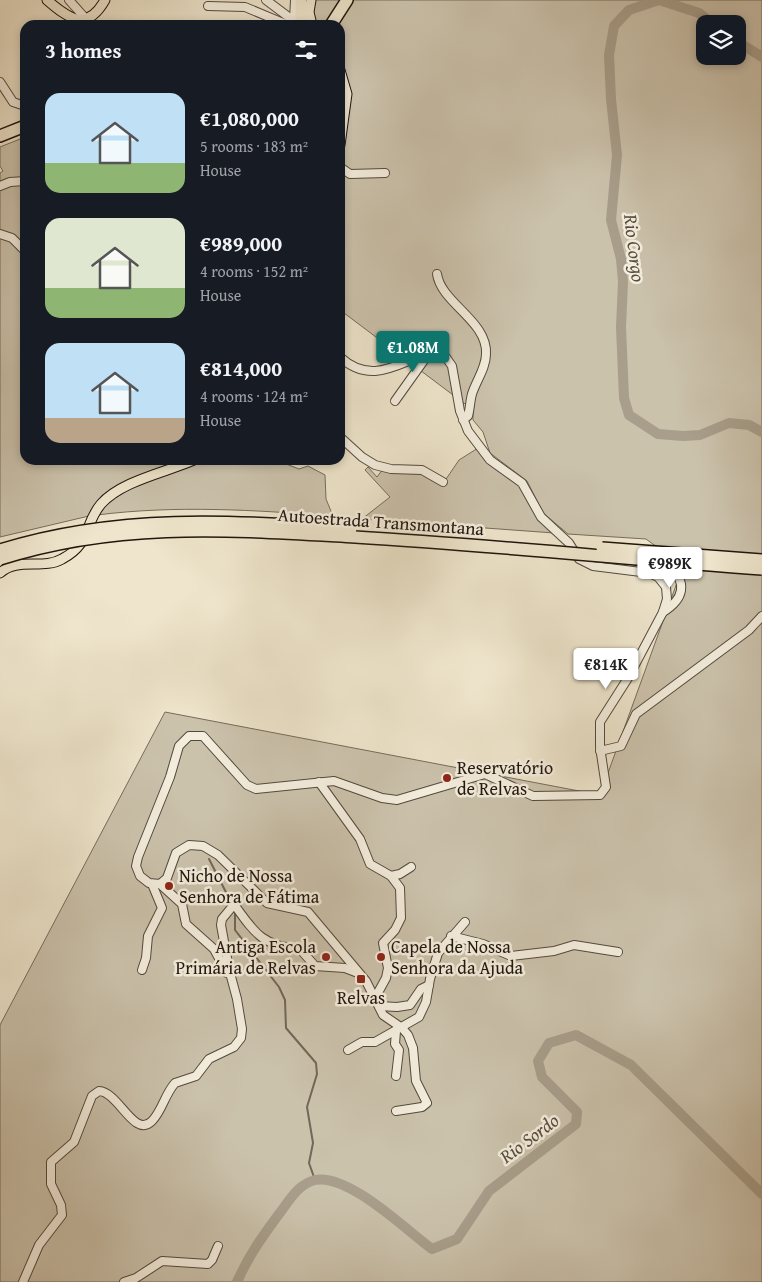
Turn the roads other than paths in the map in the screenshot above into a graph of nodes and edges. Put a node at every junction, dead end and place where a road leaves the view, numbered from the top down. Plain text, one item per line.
1 (47, 0) edge
2 (69, 0) edge
3 (105, 0) edge
4 (266, 0) edge
5 (347, 0) edge
6 (352, 0) edge
7 (302, 1) edge
8 (208, 6) dead end
9 (86, 18) junction
10 (275, 20) edge
11 (294, 20) edge
12 (299, 20) edge
13 (306, 20) edge
14 (311, 20) edge
15 (334, 20) edge
16 (339, 20) edge
17 (0, 82) edge
18 (345, 84) edge
19 (20, 104) edge
20 (345, 104) edge
21 (346, 108) junction
22 (345, 114) edge
23 (20, 128) edge
24 (20, 132) edge
25 (0, 136) edge
26 (0, 140) edge
27 (345, 170) edge
28 (385, 172) dead end
29 (20, 181) edge
30 (0, 186) edge
31 (0, 234) edge
32 (20, 246) edge
33 (438, 274) dead end
34 (427, 355) junction
35 (345, 360) edge
36 (395, 401) dead end
37 (463, 420) junction
38 (345, 442) edge
39 (180, 465) edge
40 (443, 482) dead end
41 (0, 550) edge
42 (0, 559) edge
43 (762, 560) edge
44 (669, 565) dead end
45 (762, 569) edge
46 (0, 573) edge
47 (663, 612) junction
48 (762, 616) edge
49 (600, 752) junction
50 (319, 782) junction
51 (411, 867) dead end
52 (391, 876) junction
53 (156, 884) junction
54 (465, 922) dead end
55 (451, 936) junction
56 (618, 952) dead end
57 (142, 970) dead end
58 (360, 974) junction
59 (232, 983) junction
60 (429, 984) junction
61 (375, 998) junction
62 (379, 1006) junction
63 (399, 1029) junction
64 (348, 1050) dead end
65 (396, 1076) dead end
66 (396, 1111) dead end
67 (218, 1246) dead end
68 (23, 1282) edge
69 (124, 1282) edge

1 - 9 main road
2 - 9 street
3 - 9 main road
4 - 11 street
5 - 15 highway
6 - 16 highway
7 - 12 highway
7 - 13 main road
7 - 14 main road
8 - 10 street
17 - 19 street
18 - 21 main road
20 - 21 main road
21 - 22 main road
23 - 25 highway
24 - 26 highway
27 - 28 street
29 - 30 street
31 - 32 street
33 - 37 street
34 - 35 street
34 - 36 street
34 - 37 street
37 - 47 street
38 - 40 street
39 - 46 main road
41 - 43 highway, Autoestrada Transmontana, bridge
42 - 45 highway, Autoestrada Transmontana, bridge
44 - 47 street
47 - 49 street
48 - 49 street
49 - 50 street
50 - 52 street
50 - 53 street
51 - 52 street
52 - 61 street
53 - 57 street
53 - 58 street
53 - 59 street
54 - 55 street
55 - 56 street
55 - 60 street
58 - 59 street
58 - 61 street
59 - 68 street
60 - 62 street
60 - 63 street
61 - 62 street
62 - 63 street
63 - 64 street
63 - 65 street
63 - 66 street
67 - 69 street

